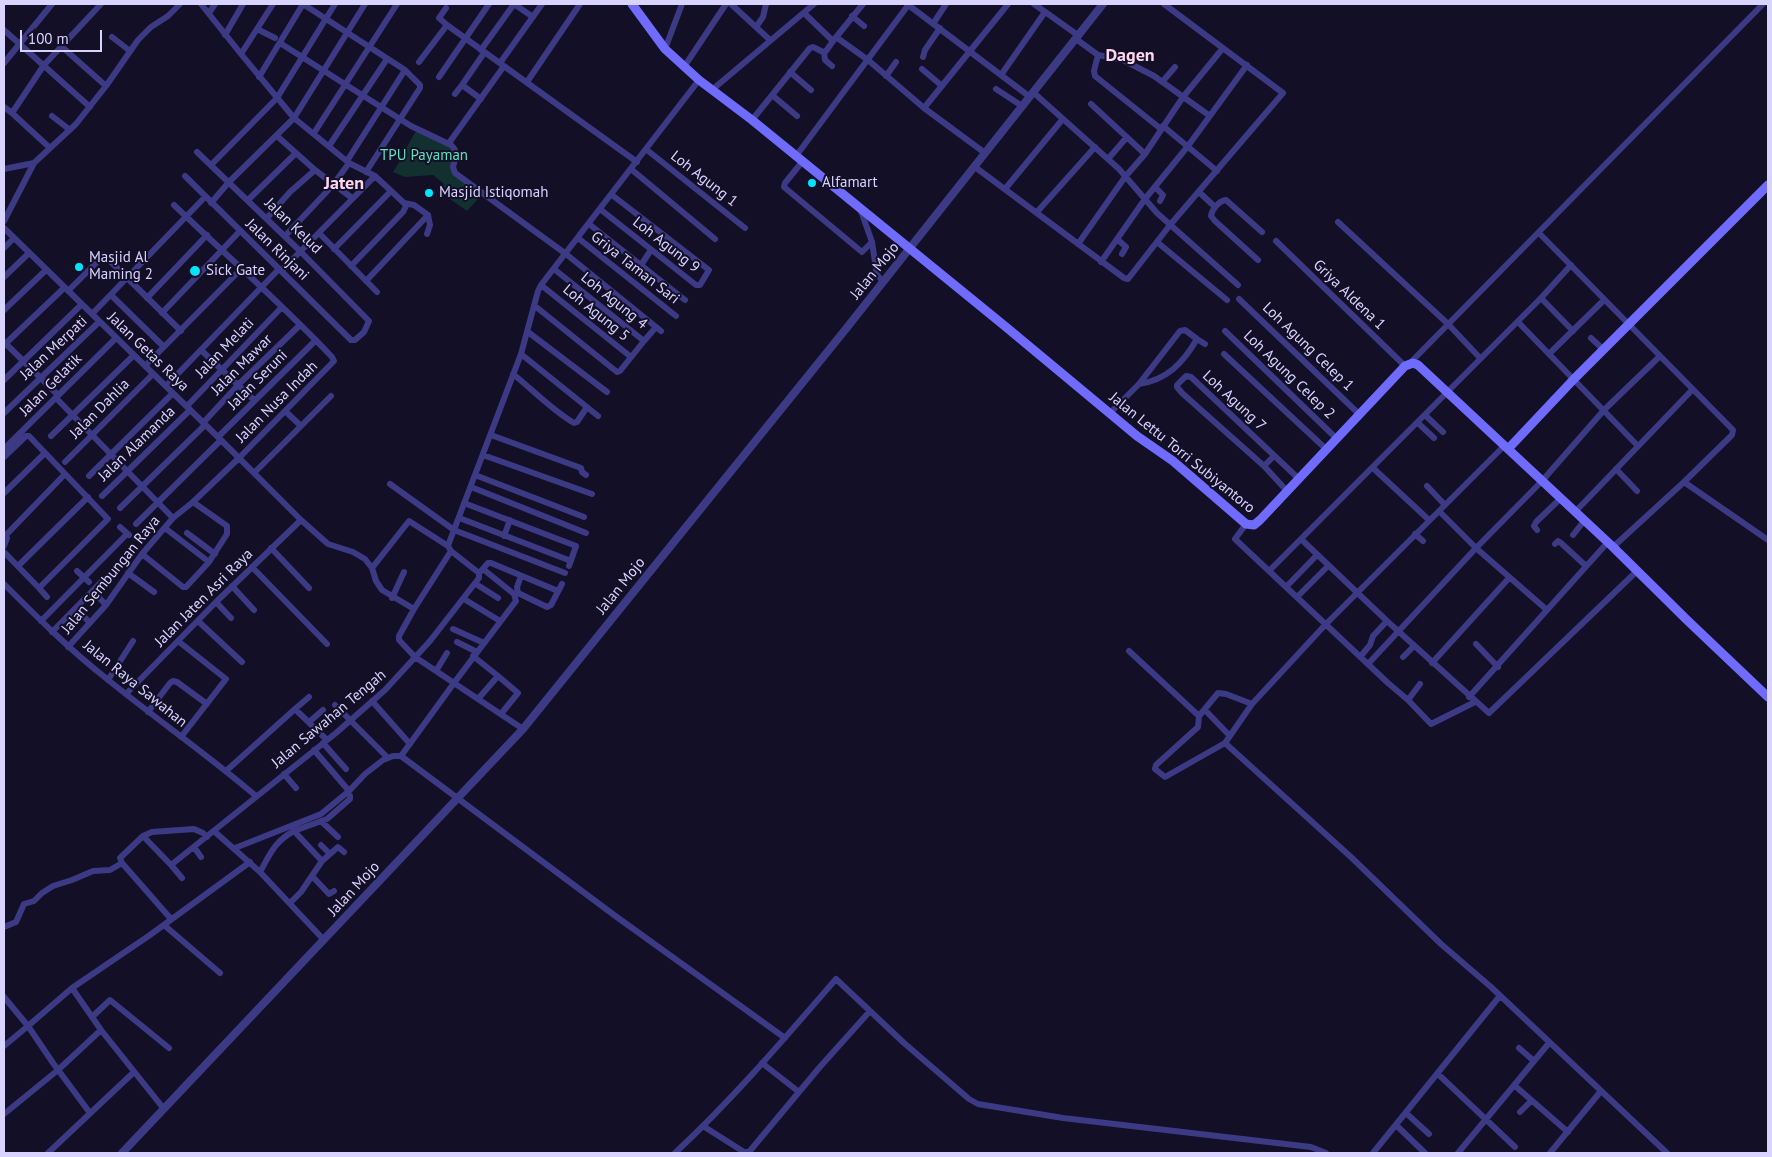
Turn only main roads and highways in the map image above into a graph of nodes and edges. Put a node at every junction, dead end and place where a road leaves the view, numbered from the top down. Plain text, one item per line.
1 (632, 4) edge
2 (1768, 186) edge
3 (1507, 447) junction
4 (1768, 697) edge

1 - 3 main road, Jalan Lettu Torri Subiyantoro
2 - 3 main road
3 - 4 main road

